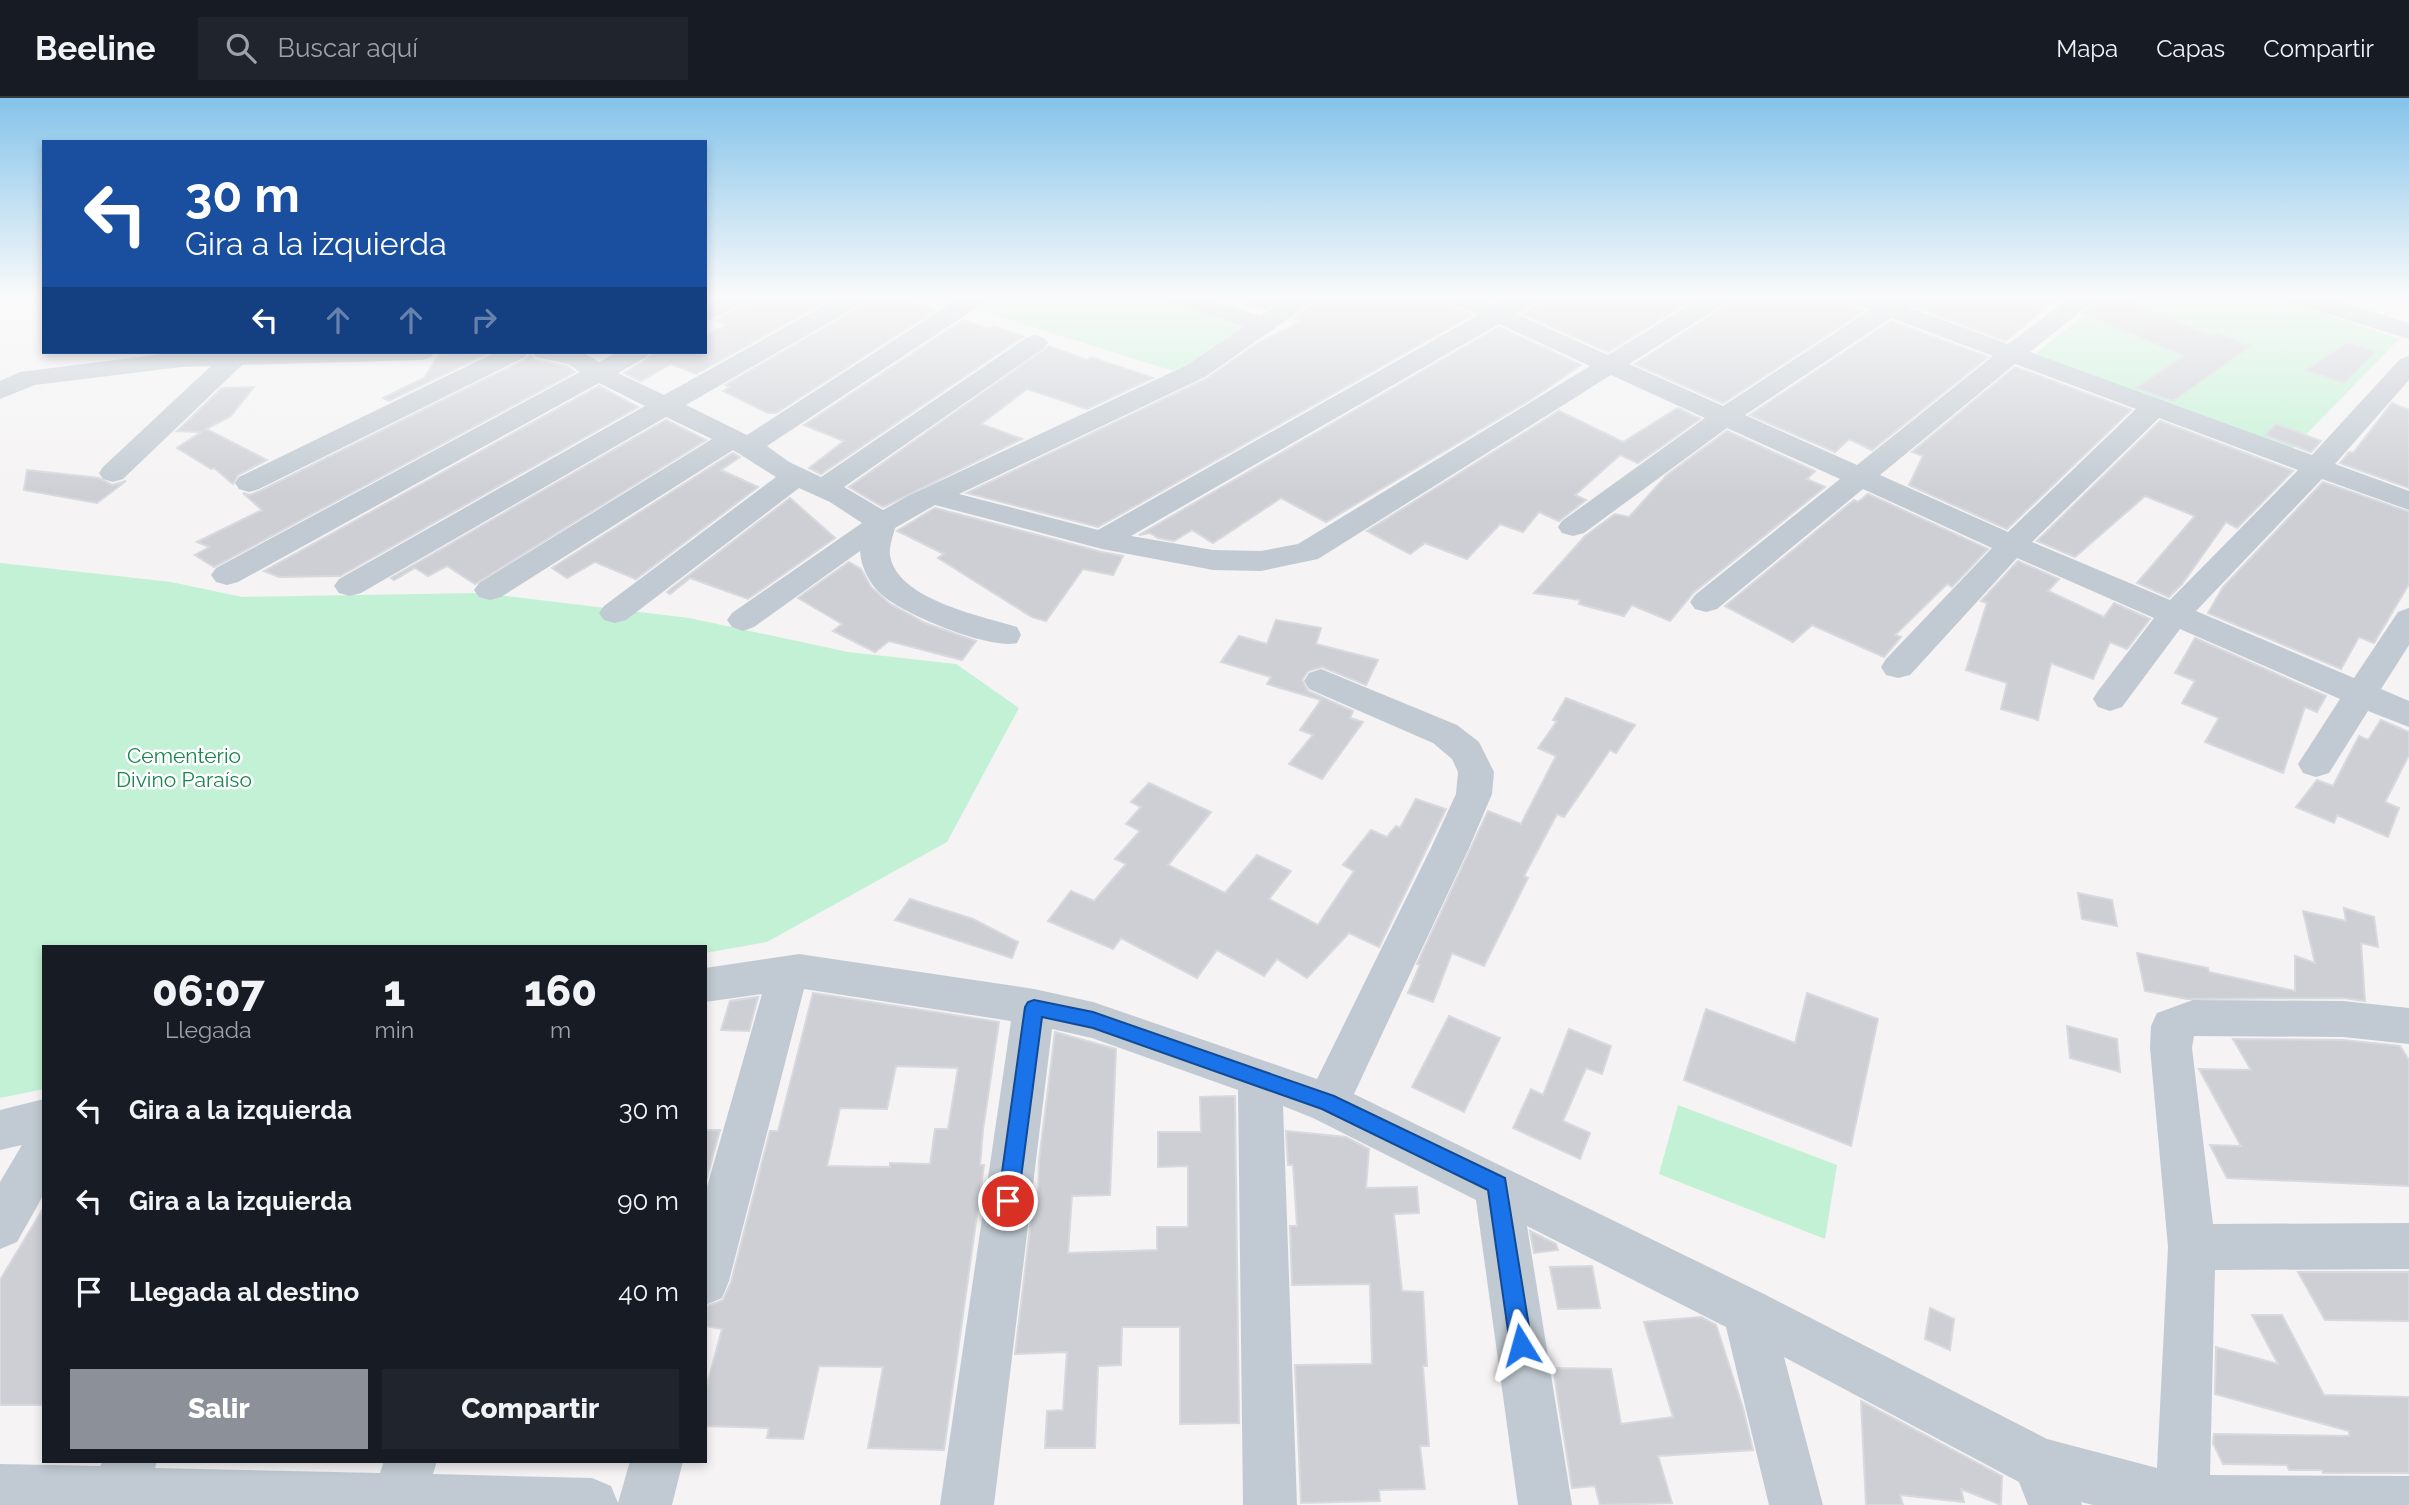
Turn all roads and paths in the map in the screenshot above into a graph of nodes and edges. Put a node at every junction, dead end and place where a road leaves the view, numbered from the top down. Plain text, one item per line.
1 (46, 364) edge
2 (131, 364) edge
3 (228, 364) edge
4 (492, 364) edge
5 (584, 364) edge
6 (615, 364) edge
7 (737, 364) edge
8 (868, 364) edge
9 (1001, 364) edge
10 (1206, 364) edge
11 (1409, 364) edge
12 (1608, 364) joint
13 (1804, 364) edge
14 (1999, 364) edge
15 (2033, 364) edge
16 (2409, 364) edge
17 (598, 373) junction
18 (29, 378) junction
19 (0, 391) edge
20 (663, 405) junction
21 (2152, 408) junction
22 (1724, 416) junction
23 (739, 443) junction
24 (2316, 468) junction
25 (113, 473) dead end
26 (1861, 477) junction
27 (809, 482) junction
28 (249, 483) dead end
29 (933, 495) junction
30 (2409, 501) edge
31 (882, 522) junction
32 (1573, 527) dead end
33 (1102, 540) junction
34 (2012, 545) junction
35 (227, 575) dead end
36 (350, 586) dead end
37 (490, 590) dead end
38 (1706, 602) dead end
39 (615, 613) dead end
40 (2174, 615) junction
41 (2409, 619) edge
42 (743, 620) dead end
43 (1005, 635) dead end
44 (1899, 667) dead end
45 (1321, 681) dead end
46 (2360, 694) junction
47 (2110, 699) dead end
48 (2409, 715) edge
49 (2316, 764) dead end
50 (788, 972) junction
51 (707, 985) edge
52 (1034, 1007) junction
53 (2409, 1026) edge
54 (1260, 1079) junction
55 (1328, 1102) junction
56 (42, 1120) edge
57 (0, 1130) edge
58 (42, 1153) edge
59 (1497, 1185) junction
60 (0, 1226) edge
61 (2409, 1245) edge
62 (2192, 1247) junction
63 (707, 1274) edge
64 (1747, 1311) junction
65 (656, 1463) edge
66 (123, 1478) edge
67 (404, 1481) edge
68 (2047, 1485) edge
69 (0, 1491) edge
70 (2182, 1502) junction
71 (2409, 1503) edge
72 (592, 1505) edge
73 (645, 1505) edge
74 (967, 1505) edge
75 (1270, 1505) edge
76 (1545, 1505) edge
77 (1796, 1505) edge

1 - 18 street
2 - 18 street
3 - 25 street
4 - 28 street
5 - 17 street
6 - 17 street
7 - 20 street
8 - 23 street
9 - 27 street
10 - 29 street
11 - 33 street
12 - 22 street
12 - 33 street
13 - 22 street
14 - 26 street
15 - 21 street
16 - 24 street
17 - 20 street
17 - 35 street
18 - 19 street
20 - 23 street
20 - 36 street
21 - 24 street
21 - 34 street
22 - 26 street
22 - 32 street
23 - 27 street
23 - 37 street
24 - 30 street
24 - 40 street
26 - 34 street
26 - 38 street
27 - 31 street
27 - 39 street
29 - 31 street
29 - 33 street
31 - 42 street
31 - 43 street
34 - 40 street
34 - 44 street
40 - 46 street
40 - 47 street
41 - 46 street
45 - 55 street
46 - 48 street
46 - 49 street
50 - 51 street
50 - 52 street
50 - 63 street
52 - 54 street
52 - 74 street
53 - 62 street
54 - 55 street
54 - 75 street
55 - 59 street
56 - 57 street
58 - 60 street
59 - 64 street
59 - 76 street
61 - 62 street
62 - 70 street
64 - 68 street
64 - 77 street
65 - 73 street
66 - 67 street
66 - 69 street
67 - 72 street
68 - 70 street
70 - 71 street

